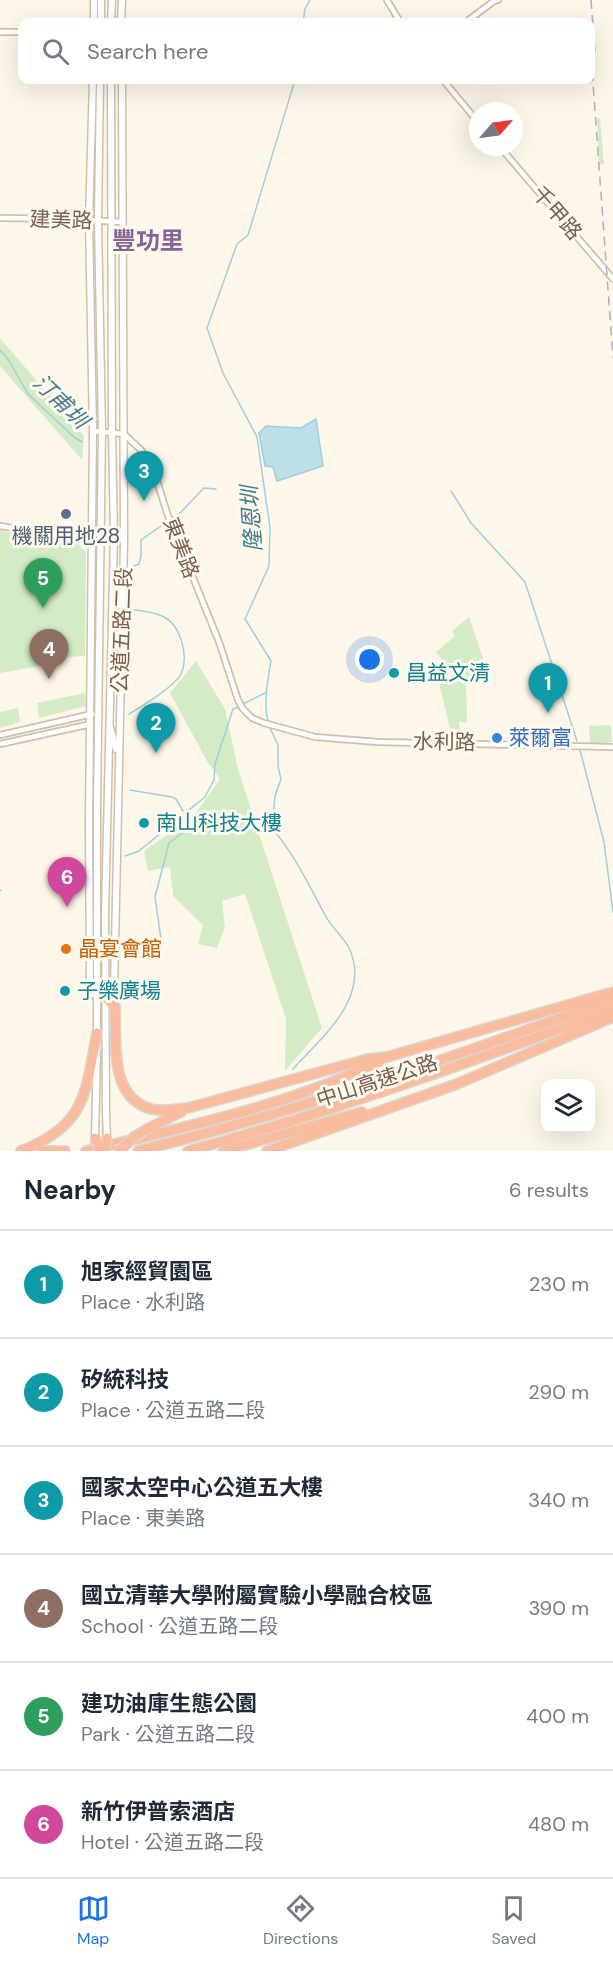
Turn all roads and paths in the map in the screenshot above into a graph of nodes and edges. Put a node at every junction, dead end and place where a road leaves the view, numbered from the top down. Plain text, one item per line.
1 (94, 0) edge
2 (101, 0) edge
3 (112, 0) edge
4 (122, 0) edge
5 (387, 0) edge
6 (495, 0) edge
7 (94, 18) edge
8 (101, 18) edge
9 (111, 18) edge
10 (122, 18) edge
11 (398, 18) edge
12 (471, 18) edge
13 (0, 32) edge
14 (18, 32) edge
15 (93, 84) edge
16 (100, 84) edge
17 (111, 84) edge
18 (122, 84) edge
19 (446, 84) edge
20 (469, 111) edge
21 (508, 156) edge
22 (0, 218) edge
23 (89, 221) junction
24 (98, 221) junction
25 (111, 222) junction
26 (122, 222) junction
27 (613, 279) edge
28 (93, 431) junction
29 (102, 432) junction
30 (112, 432) junction
31 (124, 434) junction
32 (0, 526) edge
33 (92, 540) junction
34 (92, 714) junction
35 (108, 718) junction
36 (264, 723) joint
37 (91, 724) junction
38 (0, 735) edge
39 (0, 744) edge
40 (613, 747) edge
41 (118, 758) junction
42 (613, 992) edge
43 (101, 998) junction
44 (613, 999) edge
45 (613, 1009) edge
46 (613, 1017) edge
47 (97, 1033) junction
48 (387, 1057) junction
49 (406, 1102) junction
50 (188, 1108) junction
51 (95, 1138) junction
52 (107, 1138) joint
53 (44, 1150) edge
54 (21, 1151) edge
55 (66, 1151) edge
56 (86, 1151) edge
57 (95, 1151) edge
58 (104, 1151) edge
59 (119, 1151) edge
60 (138, 1151) edge
61 (188, 1151) edge
62 (223, 1151) edge
63 (267, 1151) edge

1 - 7 street
2 - 8 street
3 - 9 street
4 - 10 street
5 - 11 street
6 - 12 street
13 - 14 street
15 - 23 street, 公道五路二段
16 - 24 street, 公道五路二段
17 - 25 street, 公道五路二段
18 - 26 street, 公道五路二段
19 - 20 street
21 - 27 street, 千甲路
22 - 23 street, 建美路
23 - 24 street, 建美路
23 - 28 street, 公道五路二段
24 - 25 street, 建美路
24 - 29 street, 公道五路二段
25 - 26 street, 建美路
25 - 30 street, 公道五路二段
26 - 31 street, 公道五路二段
28 - 29 street
28 - 33 street, 公道五路二段
29 - 30 street
29 - 43 street, 公道五路二段
30 - 31 street
30 - 35 street, 公道五路二段
31 - 36 street, 東美路
31 - 41 street, 公道五路二段
32 - 33 street
33 - 34 street, 公道五路二段
34 - 37 street, 公道五路二段
34 - 38 street
35 - 41 street
35 - 43 street, 公道五路二段
36 - 40 street, 水利路
37 - 39 street
37 - 43 street, 公道五路二段
41 - 43 street, 公道五路二段
42 - 48 highway
43 - 47 street, 公道五路二段
43 - 50 highway
43 - 52 street, 公道五路二段, bridge
44 - 60 highway, 中山高速公路
45 - 61 highway, 中山高速公路
46 - 49 highway
47 - 51 street, 公道五路二段
47 - 54 highway
48 - 50 highway
48 - 56 highway
49 - 62 highway
49 - 63 highway
50 - 59 highway, bridge
51 - 57 street, 公道五路二段, bridge
51 - 58 highway, bridge
52 - 58 highway, bridge
53 - 55 highway

